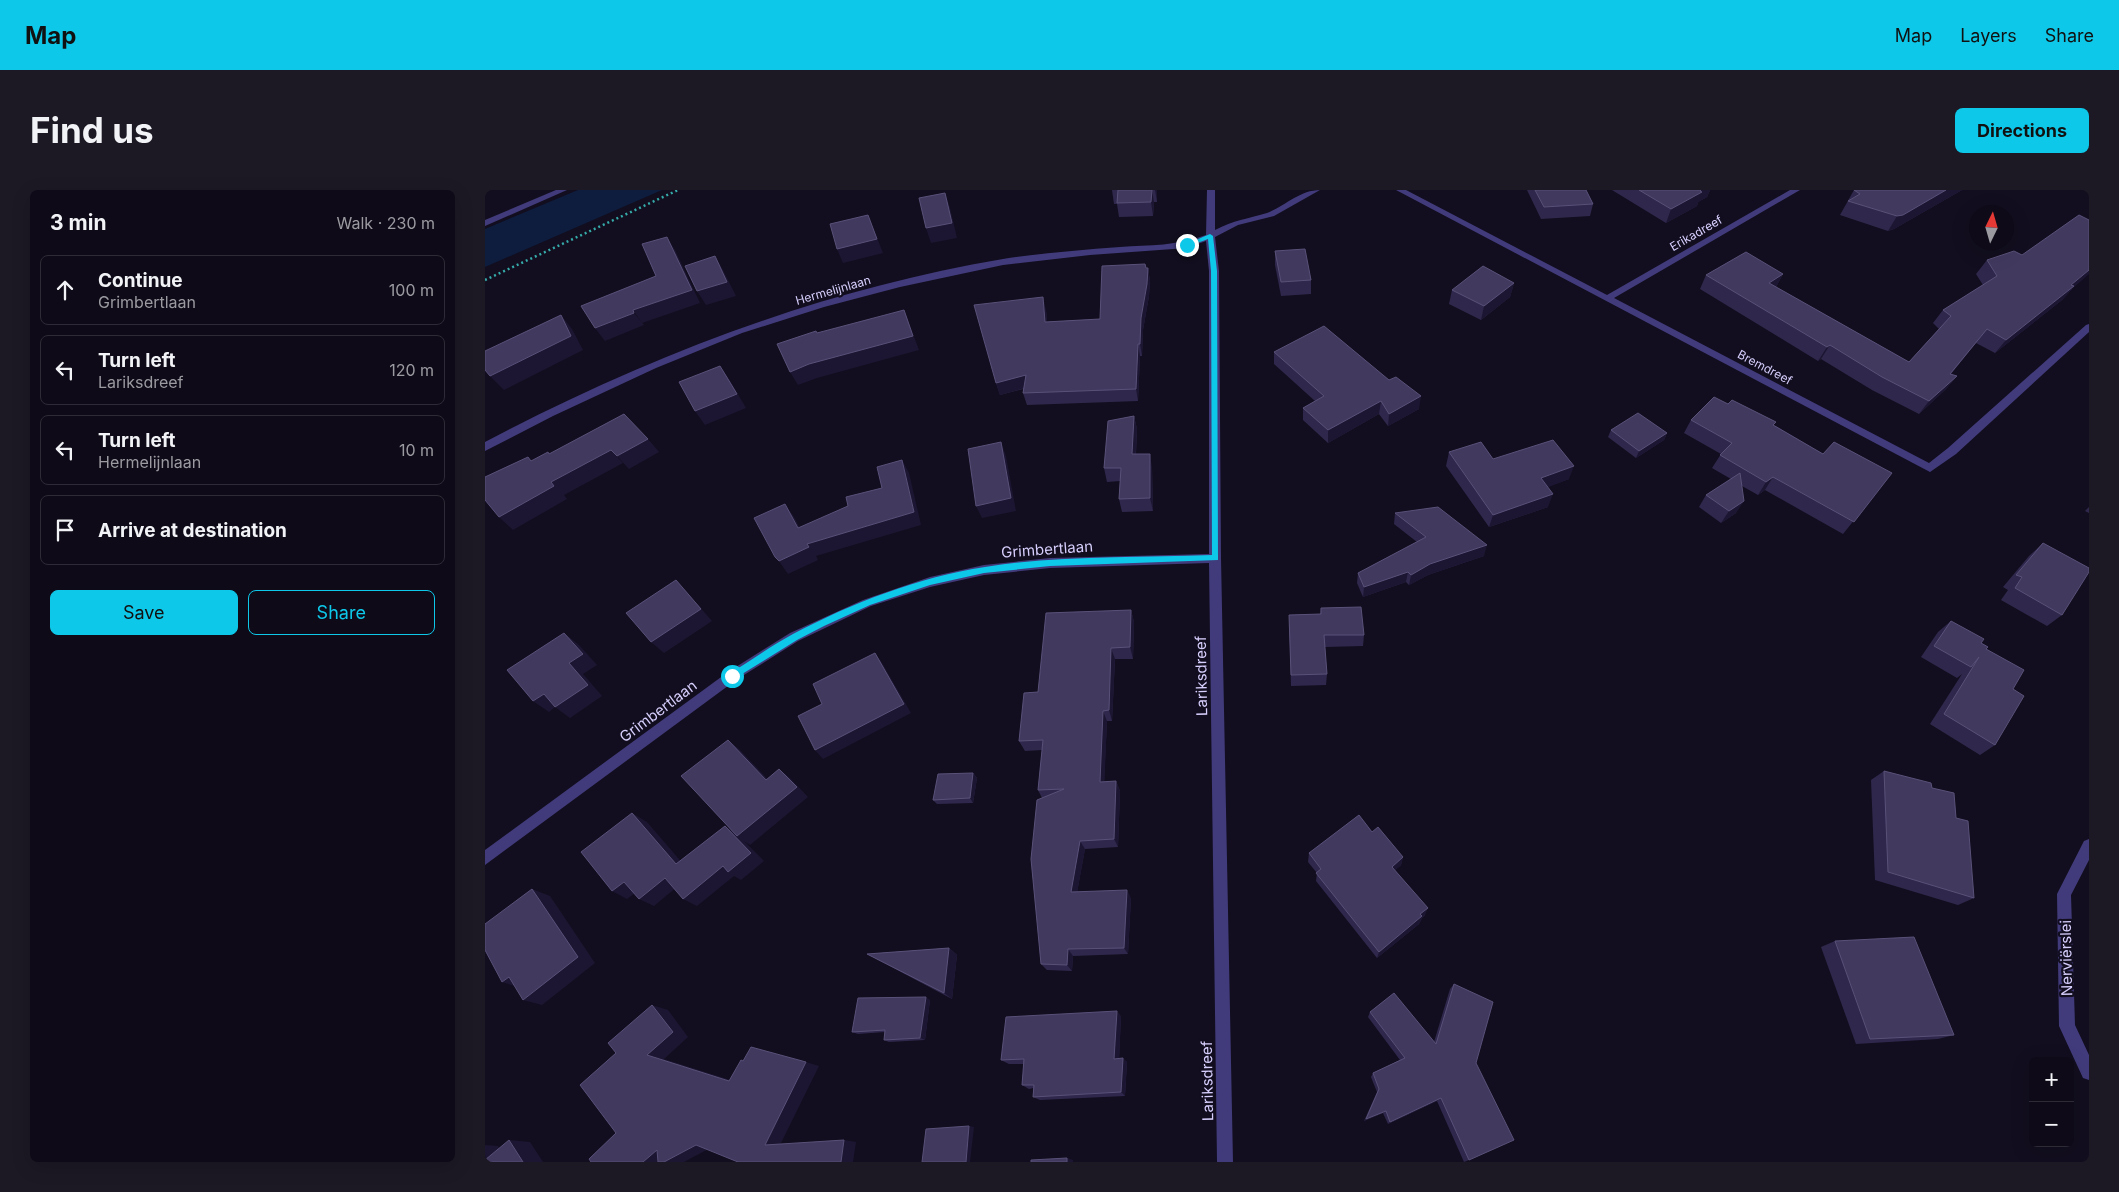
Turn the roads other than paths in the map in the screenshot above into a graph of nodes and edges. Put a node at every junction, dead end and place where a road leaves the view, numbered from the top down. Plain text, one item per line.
1 (563, 190) edge
2 (1211, 190) edge
3 (1316, 190) edge
4 (1400, 190) edge
5 (1796, 190) edge
6 (485, 223) edge
7 (1210, 236) junction
8 (1608, 298) junction
9 (2089, 327) edge
10 (485, 447) edge
11 (1215, 558) junction
12 (2089, 846) edge
13 (485, 858) edge
14 (2089, 1072) edge
15 (1225, 1162) edge

1 - 6 street
2 - 7 street, Lariksdreef
3 - 7 street, Hermelijnlaan
4 - 8 street, Bremdreef
5 - 8 street, Erikadreef
7 - 10 street, Hermelijnlaan
7 - 11 street, Lariksdreef
8 - 9 street, Bremdreef
11 - 13 street, Grimbertlaan
11 - 15 street, Lariksdreef
12 - 14 street, Nerviërslei

